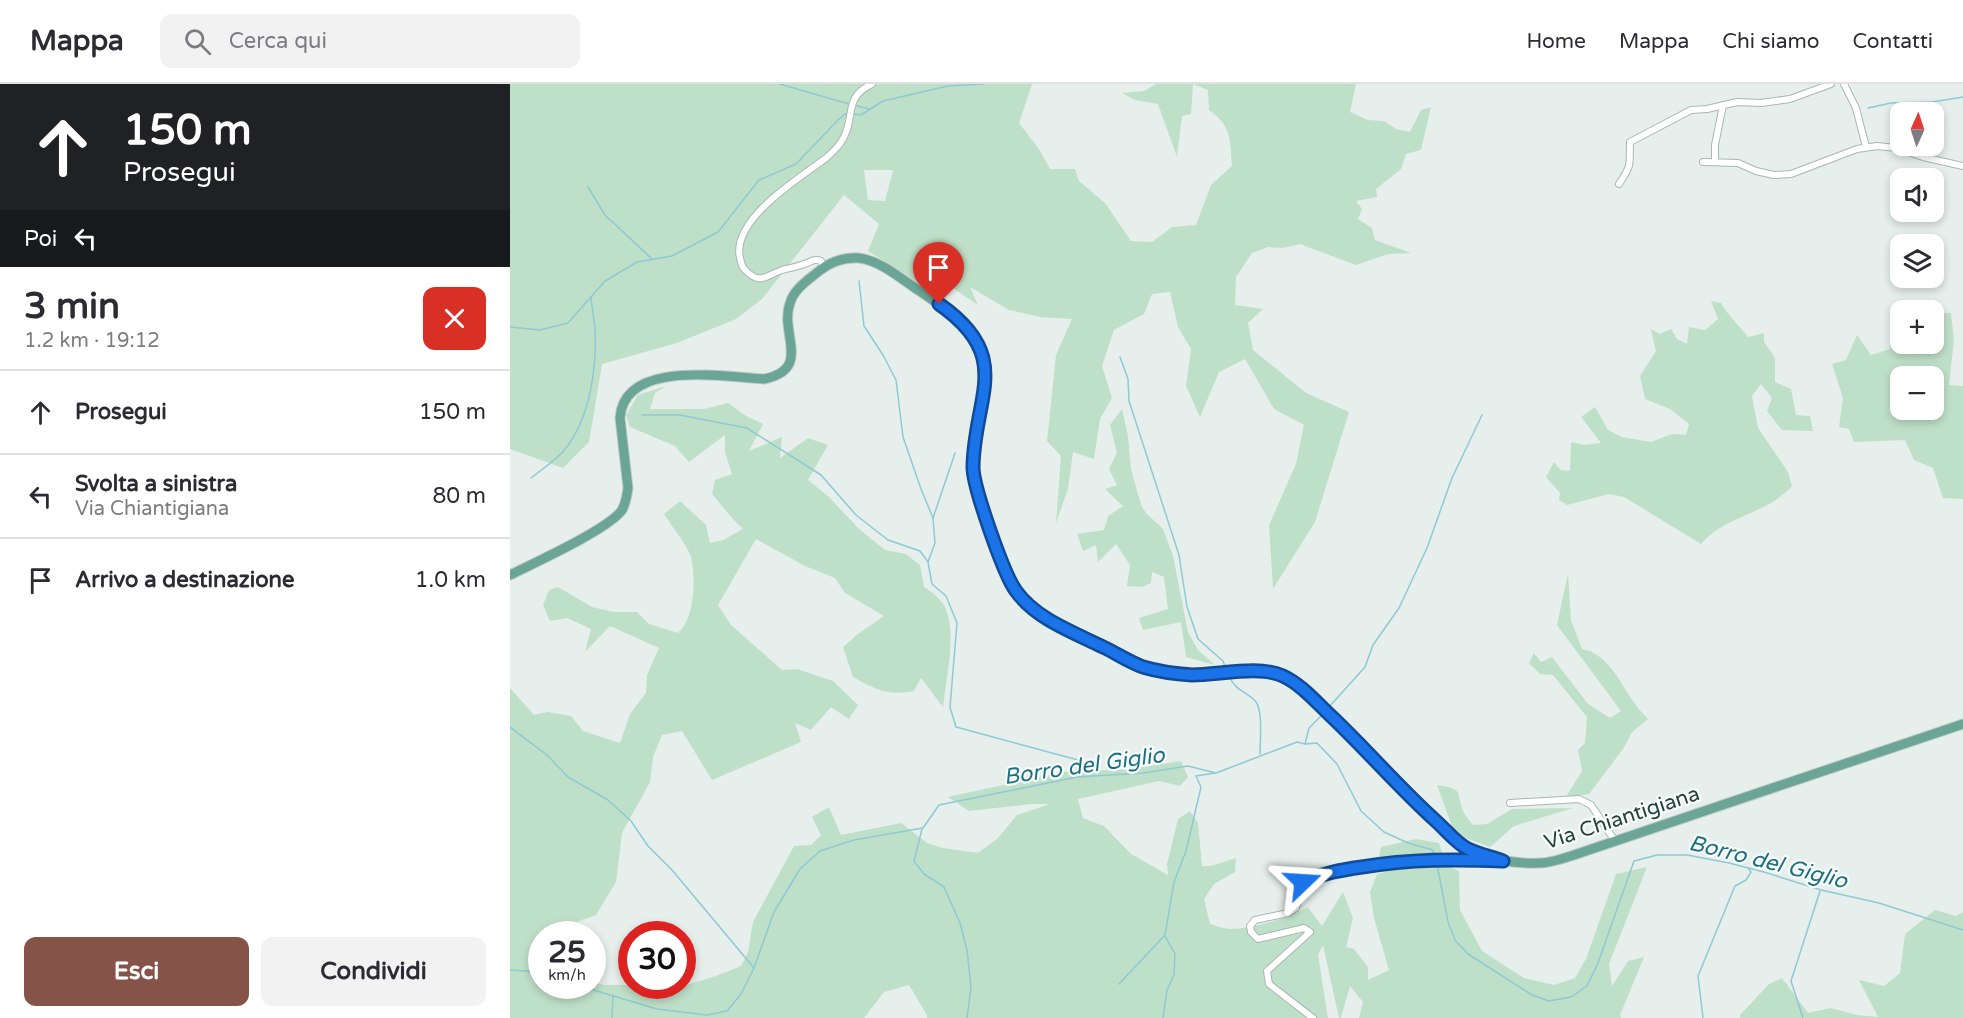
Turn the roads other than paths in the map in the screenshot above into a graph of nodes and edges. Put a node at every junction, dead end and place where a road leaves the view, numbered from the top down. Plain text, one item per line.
1 (872, 84) edge
2 (1831, 84) edge
3 (1844, 84) edge
4 (1723, 105) junction
5 (1866, 147) junction
6 (1703, 162) dead end
7 (1715, 162) junction
8 (1963, 166) edge
9 (1619, 184) dead end
10 (824, 267) junction
11 (510, 575) edge
12 (1963, 724) edge
13 (1510, 803) dead end
14 (1615, 842) junction
15 (1503, 861) junction
16 (1313, 1018) edge

1 - 10 street
2 - 4 street
3 - 5 street
4 - 7 street
4 - 9 street
5 - 7 street
5 - 8 street
6 - 7 street
10 - 11 main road, Via Chiantigiana
10 - 15 main road, Via Chiantigiana
12 - 14 main road, Via Chiantigiana
13 - 14 street
14 - 15 main road, Via Chiantigiana
15 - 16 street

